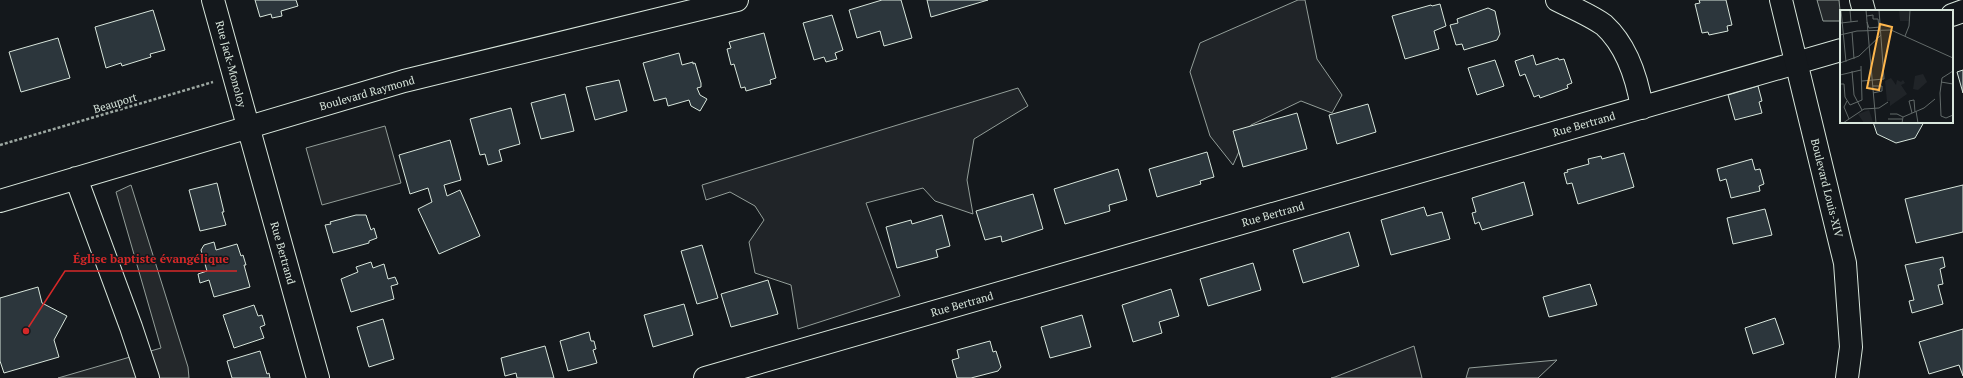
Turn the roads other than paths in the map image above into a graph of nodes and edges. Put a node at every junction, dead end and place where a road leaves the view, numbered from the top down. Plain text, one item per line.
1 (213, 0) edge
2 (737, 0) edge
3 (1557, 0) edge
4 (1781, 0) edge
5 (1861, 0) edge
6 (1864, 10) edge
7 (1963, 11) edge
8 (1953, 15) edge
9 (1840, 50) edge
10 (1796, 64) junction
11 (1642, 108) junction
12 (248, 128) junction
13 (76, 178) junction
14 (0, 201) edge
15 (148, 378) edge
16 (318, 378) edge
17 (705, 378) edge
18 (1847, 378) edge

1 - 12 street, Rue Jack-Monoloy
2 - 12 street, Boulevard Raymond
3 - 11 street
4 - 10 street, Boulevard Louis-XIV
5 - 6 street
7 - 8 street
9 - 10 street, Rue Bertrand
10 - 11 street, Rue Bertrand
10 - 18 street, Boulevard Louis-XIV
11 - 17 street, Rue Bertrand
12 - 13 street, Boulevard Raymond
12 - 16 street, Rue Bertrand
13 - 14 street, Boulevard Raymond
13 - 15 street

